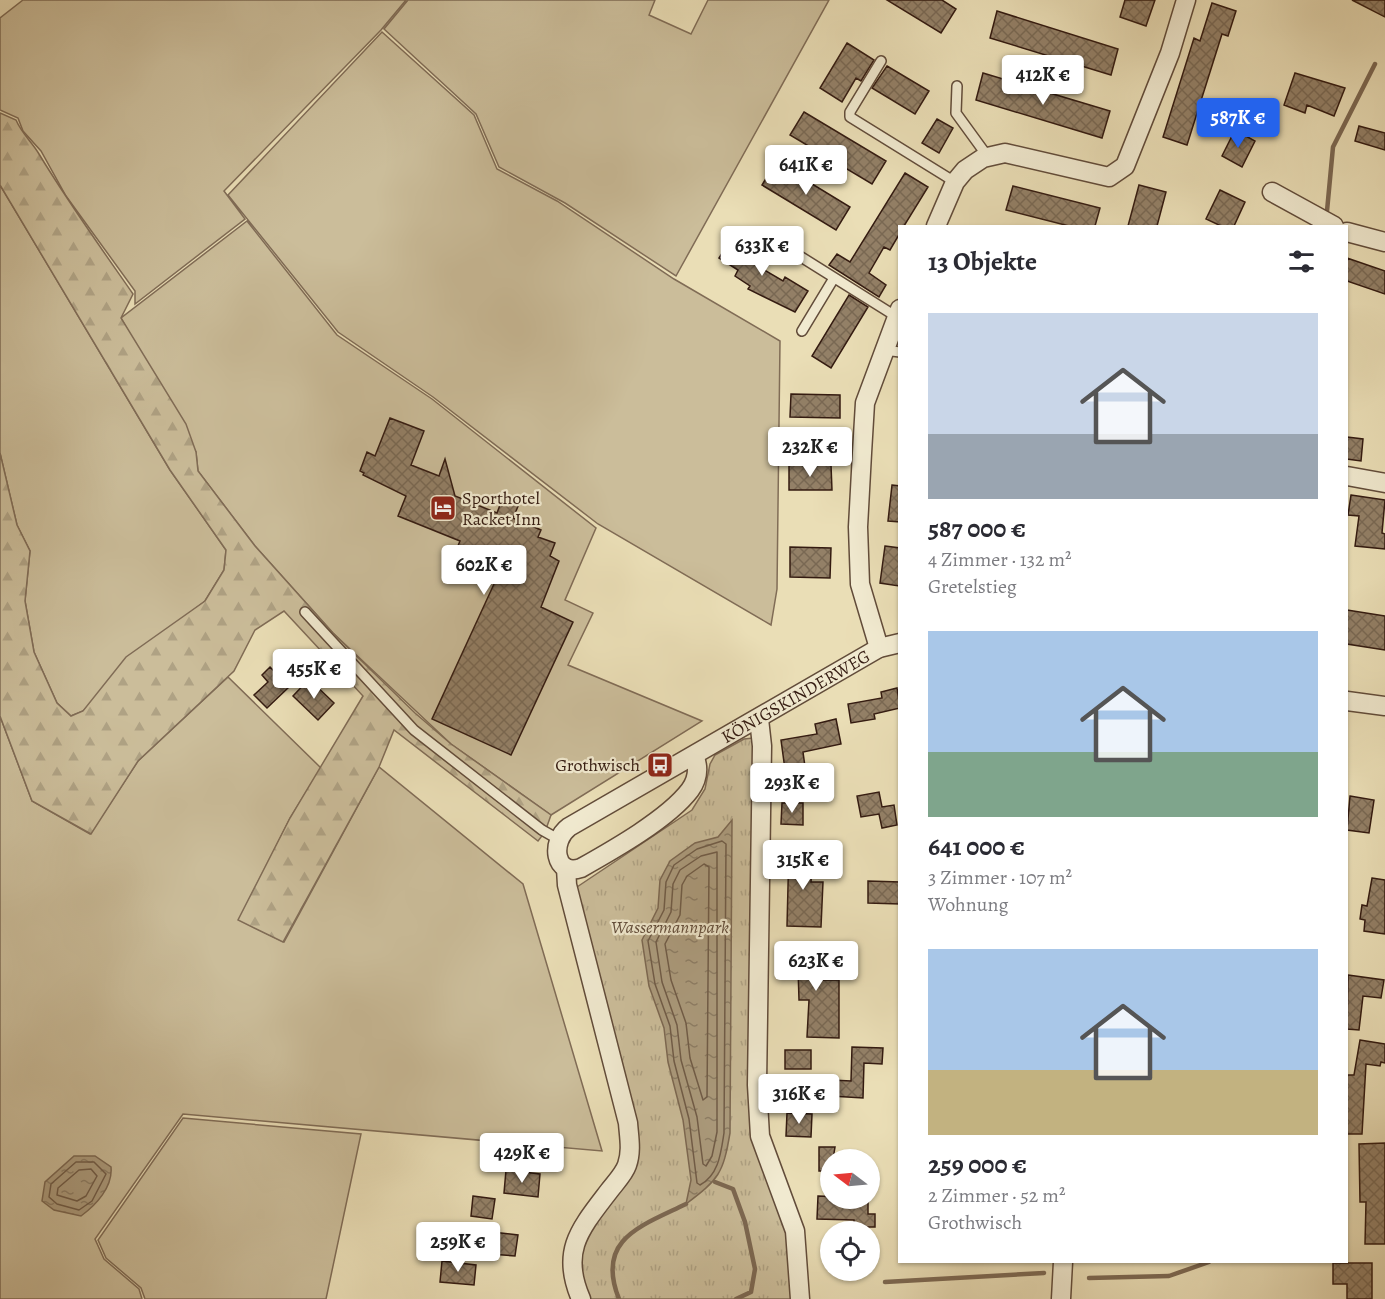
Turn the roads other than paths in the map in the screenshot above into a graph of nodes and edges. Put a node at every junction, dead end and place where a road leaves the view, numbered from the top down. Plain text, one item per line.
1 (1186, 0) edge
2 (881, 61) dead end
3 (957, 86) dead end
4 (988, 157) junction
5 (955, 182) junction
6 (1272, 192) dead end
7 (936, 225) edge
8 (1332, 225) edge
9 (1348, 232) edge
10 (1385, 242) edge
11 (782, 245) dead end
12 (834, 278) junction
13 (898, 313) edge
14 (802, 331) dead end
15 (892, 351) edge
16 (1348, 476) edge
17 (1385, 483) edge
18 (305, 612) dead end
19 (898, 643) edge
20 (879, 648) junction
21 (1348, 701) edge
22 (1385, 706) edge
23 (759, 720) junction
24 (694, 755) junction
25 (558, 839) junction
26 (566, 868) junction
27 (1063, 1263) edge
28 (581, 1299) edge
29 (800, 1299) edge
30 (1061, 1299) edge

1 - 4 street
2 - 5 lane
3 - 4 lane
4 - 5 street
5 - 7 street
6 - 8 street
9 - 10 street
11 - 12 lane
12 - 13 lane
12 - 14 lane
13 - 15 street
15 - 20 street
16 - 17 street
18 - 25 lane
19 - 20 street, KÖNIGSKINDERWEG
20 - 23 street, KÖNIGSKINDERWEG
21 - 22 street
23 - 24 street, KÖNIGSKINDERWEG
23 - 29 street
24 - 25 street, KÖNIGSKINDERWEG
24 - 26 street
25 - 26 street
26 - 28 street
27 - 30 street

